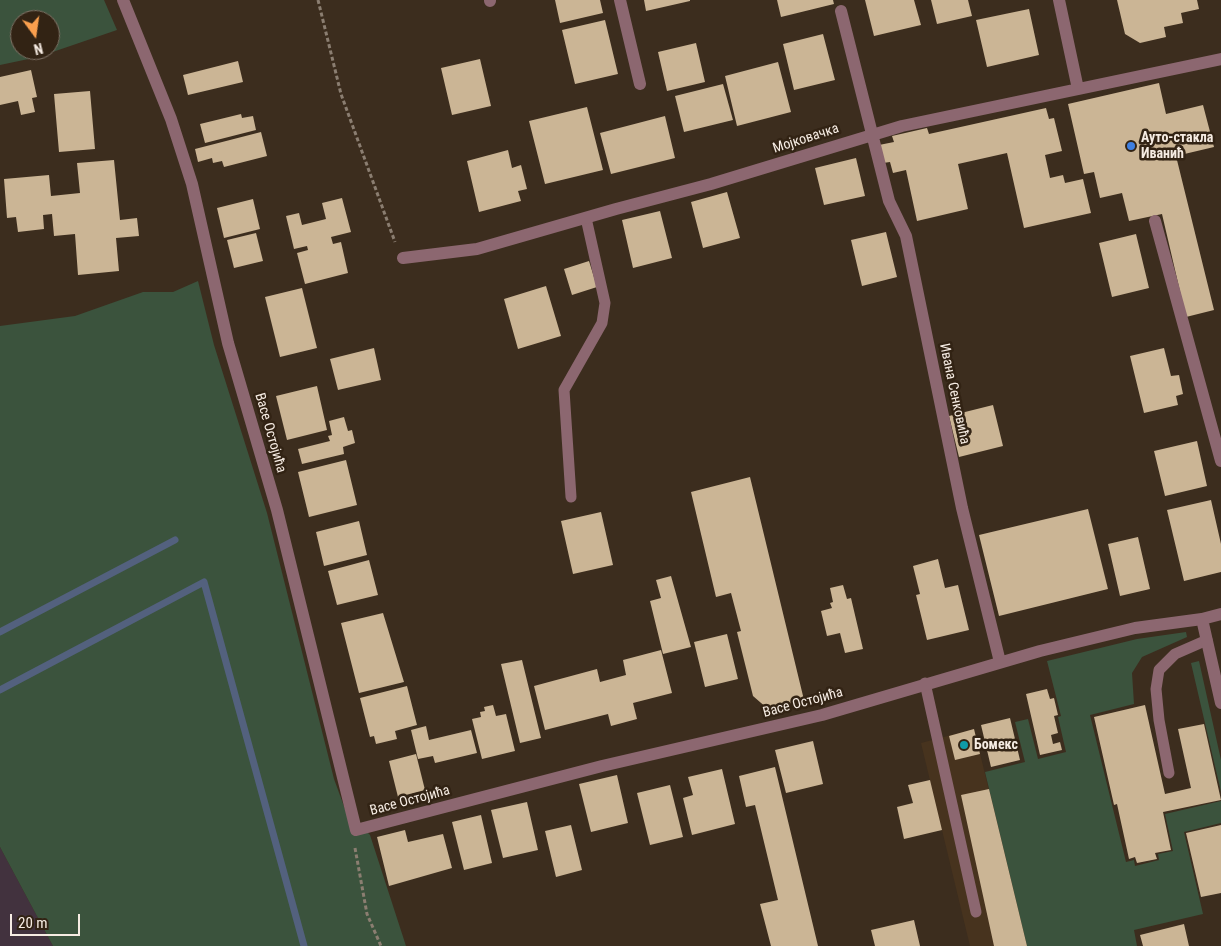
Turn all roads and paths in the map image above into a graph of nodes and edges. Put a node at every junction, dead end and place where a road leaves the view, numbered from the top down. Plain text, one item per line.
1 (123, 0) edge
2 (318, 0) edge
3 (620, 0) edge
4 (1059, 0) edge
5 (841, 11) dead end
6 (1221, 59) edge
7 (640, 84) dead end
8 (1078, 89) junction
9 (872, 133) junction
10 (586, 218) junction
11 (1155, 221) dead end
12 (404, 258) joint
13 (1221, 461) edge
14 (571, 497) dead end
15 (1221, 614) edge
16 (1202, 619) junction
17 (1207, 640) junction
18 (1000, 662) junction
19 (925, 683) junction
20 (1221, 703) edge
21 (1169, 772) dead end
22 (356, 830) junction
23 (976, 912) dead end
24 (381, 946) edge

1 - 22 street, Васе Остојића
2 - 12 path
3 - 7 street
4 - 8 street
5 - 9 street, Ивана Сенковића
6 - 8 street, Мојковачка
8 - 9 street, Мојковачка
9 - 10 street, Мојковачка
9 - 18 street, Ивана Сенковића
10 - 12 street, Мојковачка
10 - 14 lane
11 - 13 street
15 - 16 street, Васе Остојића
16 - 17 street
16 - 18 street, Васе Остојића
17 - 20 street
17 - 21 lane
18 - 19 street, Васе Остојића
19 - 22 street, Васе Остојића
19 - 23 lane
22 - 24 path

